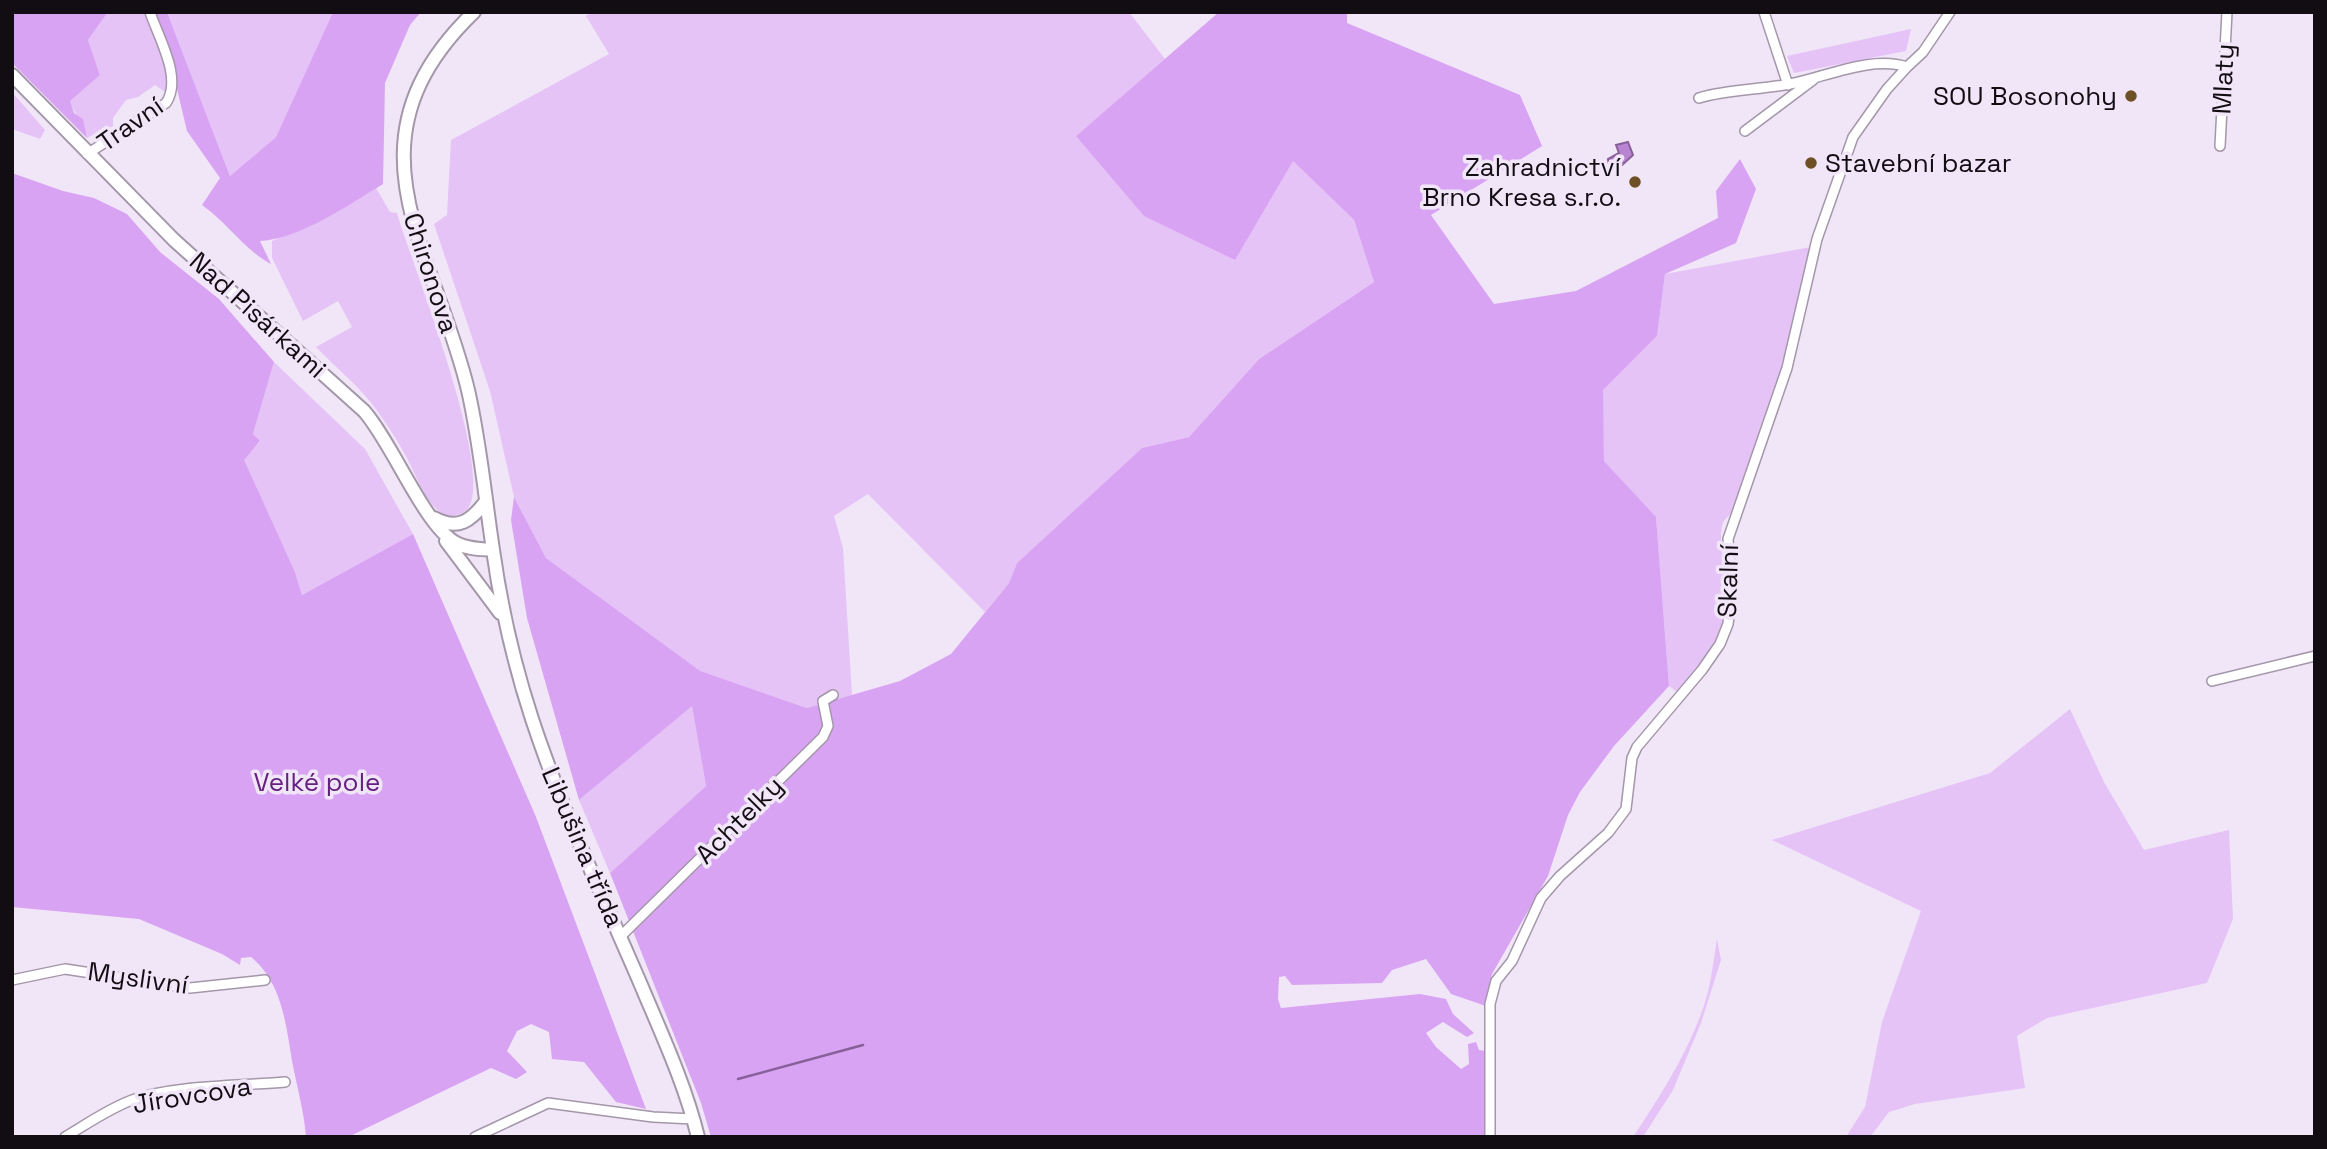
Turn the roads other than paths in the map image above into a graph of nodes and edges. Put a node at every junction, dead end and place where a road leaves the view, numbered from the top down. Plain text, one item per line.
1 (150, 12) edge
2 (474, 12) edge
3 (1764, 12) edge
4 (1950, 12) edge
5 (2227, 12) edge
6 (1907, 67) junction
7 (12, 75) edge
8 (1814, 78) junction
9 (1788, 85) junction
10 (1699, 98) dead end
11 (1745, 131) dead end
12 (2220, 146) dead end
13 (87, 154) junction
14 (486, 501) junction
15 (429, 515) junction
16 (493, 550) junction
17 (507, 626) junction
18 (2315, 656) edge
19 (2212, 681) dead end
20 (833, 695) dead end
21 (620, 937) junction
22 (12, 980) edge
23 (265, 980) dead end
24 (285, 1082) dead end
25 (693, 1119) junction
26 (65, 1137) edge
27 (475, 1137) edge
28 (698, 1137) edge
29 (1490, 1137) edge

1 - 13 street, Travní
2 - 14 street, Chironova
3 - 9 street
4 - 6 street, Skalní
5 - 12 street, Mlaty
6 - 8 street
6 - 29 street, Skalní
7 - 13 street, Nad Pisárkami
8 - 9 street
8 - 11 street
9 - 10 street
13 - 15 street, Nad Pisárkami
14 - 15 street
14 - 16 street, Chironova
15 - 16 street, Nad Pisárkami
15 - 17 street
16 - 17 street, Libušina třída
17 - 21 street, Libušina třída
18 - 19 street
20 - 21 street, Achtelky
21 - 25 street, Libušina třída
22 - 23 street, Myslivní
24 - 26 street, Jírovcova
25 - 27 street
25 - 28 street, Libušina třída

